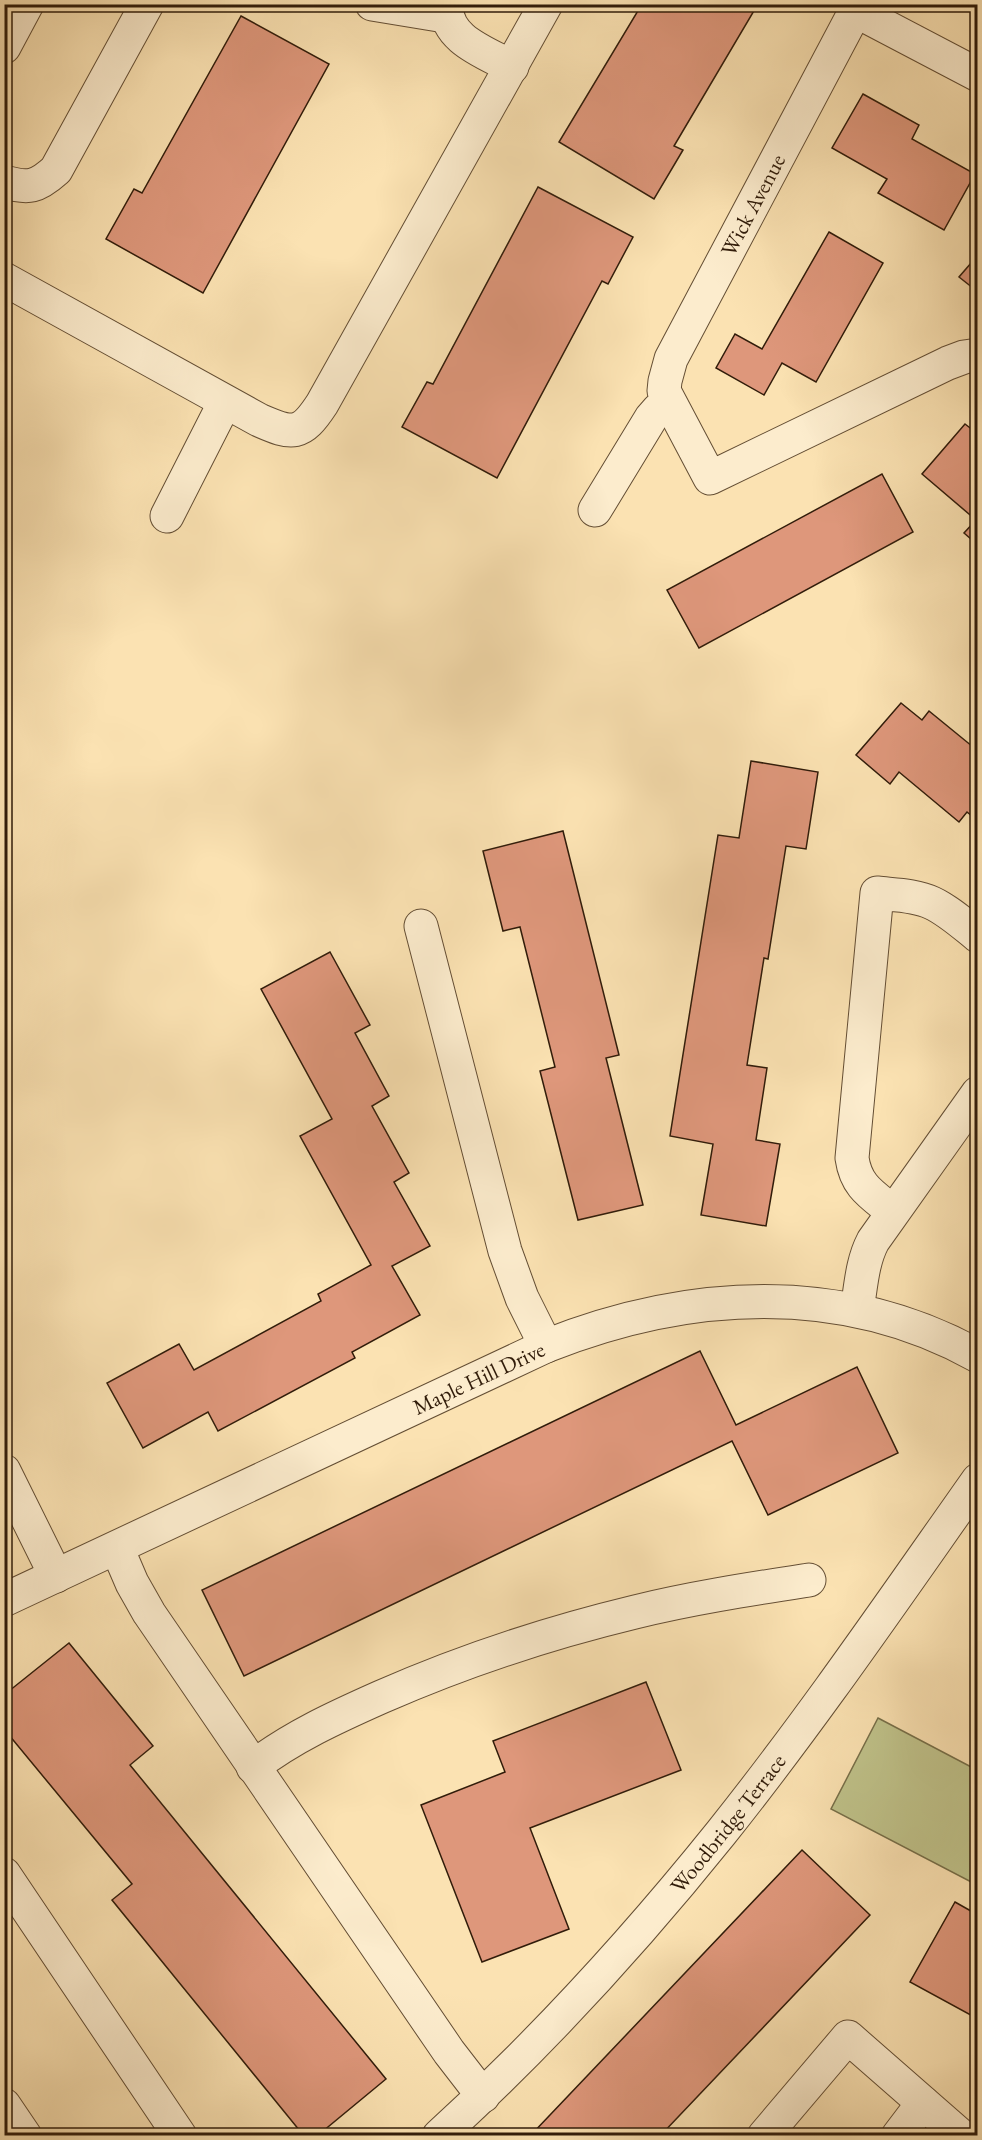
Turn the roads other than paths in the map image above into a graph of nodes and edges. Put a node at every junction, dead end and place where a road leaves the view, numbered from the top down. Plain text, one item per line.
1 (27, 4) edge
2 (147, 4) edge
3 (372, 4) edge
4 (546, 4) edge
5 (858, 8) edge
6 (446, 10) edge
7 (4, 47) edge
8 (512, 67) junction
9 (978, 75) edge
10 (4, 182) edge
11 (4, 279) edge
12 (978, 355) edge
13 (225, 402) junction
14 (669, 402) junction
15 (595, 510) dead end
16 (167, 516) dead end
17 (421, 927) dead end
18 (978, 936) edge
19 (978, 1093) edge
20 (892, 1211) junction
21 (857, 1310) junction
22 (546, 1346) junction
23 (978, 1356) edge
24 (4, 1472) edge
25 (978, 1480) edge
26 (117, 1548) junction
27 (56, 1576) junction
28 (810, 1580) dead end
29 (4, 1600) edge
30 (254, 1767) junction
31 (4, 1874) edge
32 (483, 2096) junction
33 (923, 2103) junction
34 (4, 2105) edge
35 (25, 2136) edge
36 (180, 2136) edge
37 (439, 2136) edge
38 (764, 2136) edge
39 (898, 2136) edge
40 (961, 2136) edge

1 - 7 street
2 - 10 street
3 - 6 street
4 - 8 street
5 - 9 street, Wick Avenue
5 - 14 street, Wick Avenue
6 - 8 street
8 - 13 street
11 - 13 street
12 - 14 street, Wick Avenue
13 - 16 street
14 - 15 street
17 - 22 street
18 - 20 street
19 - 20 street
20 - 21 street
21 - 22 street, Maple Hill Drive
21 - 23 street, Maple Hill Drive
22 - 26 street, Maple Hill Drive
24 - 27 street
25 - 32 street, Woodbridge Terrace
26 - 27 street, Maple Hill Drive
26 - 30 street
27 - 29 street, Maple Hill Drive
28 - 30 street
30 - 32 street
31 - 36 street
32 - 37 street, Woodbridge Terrace
33 - 38 street
33 - 39 street
33 - 40 street
34 - 35 street

